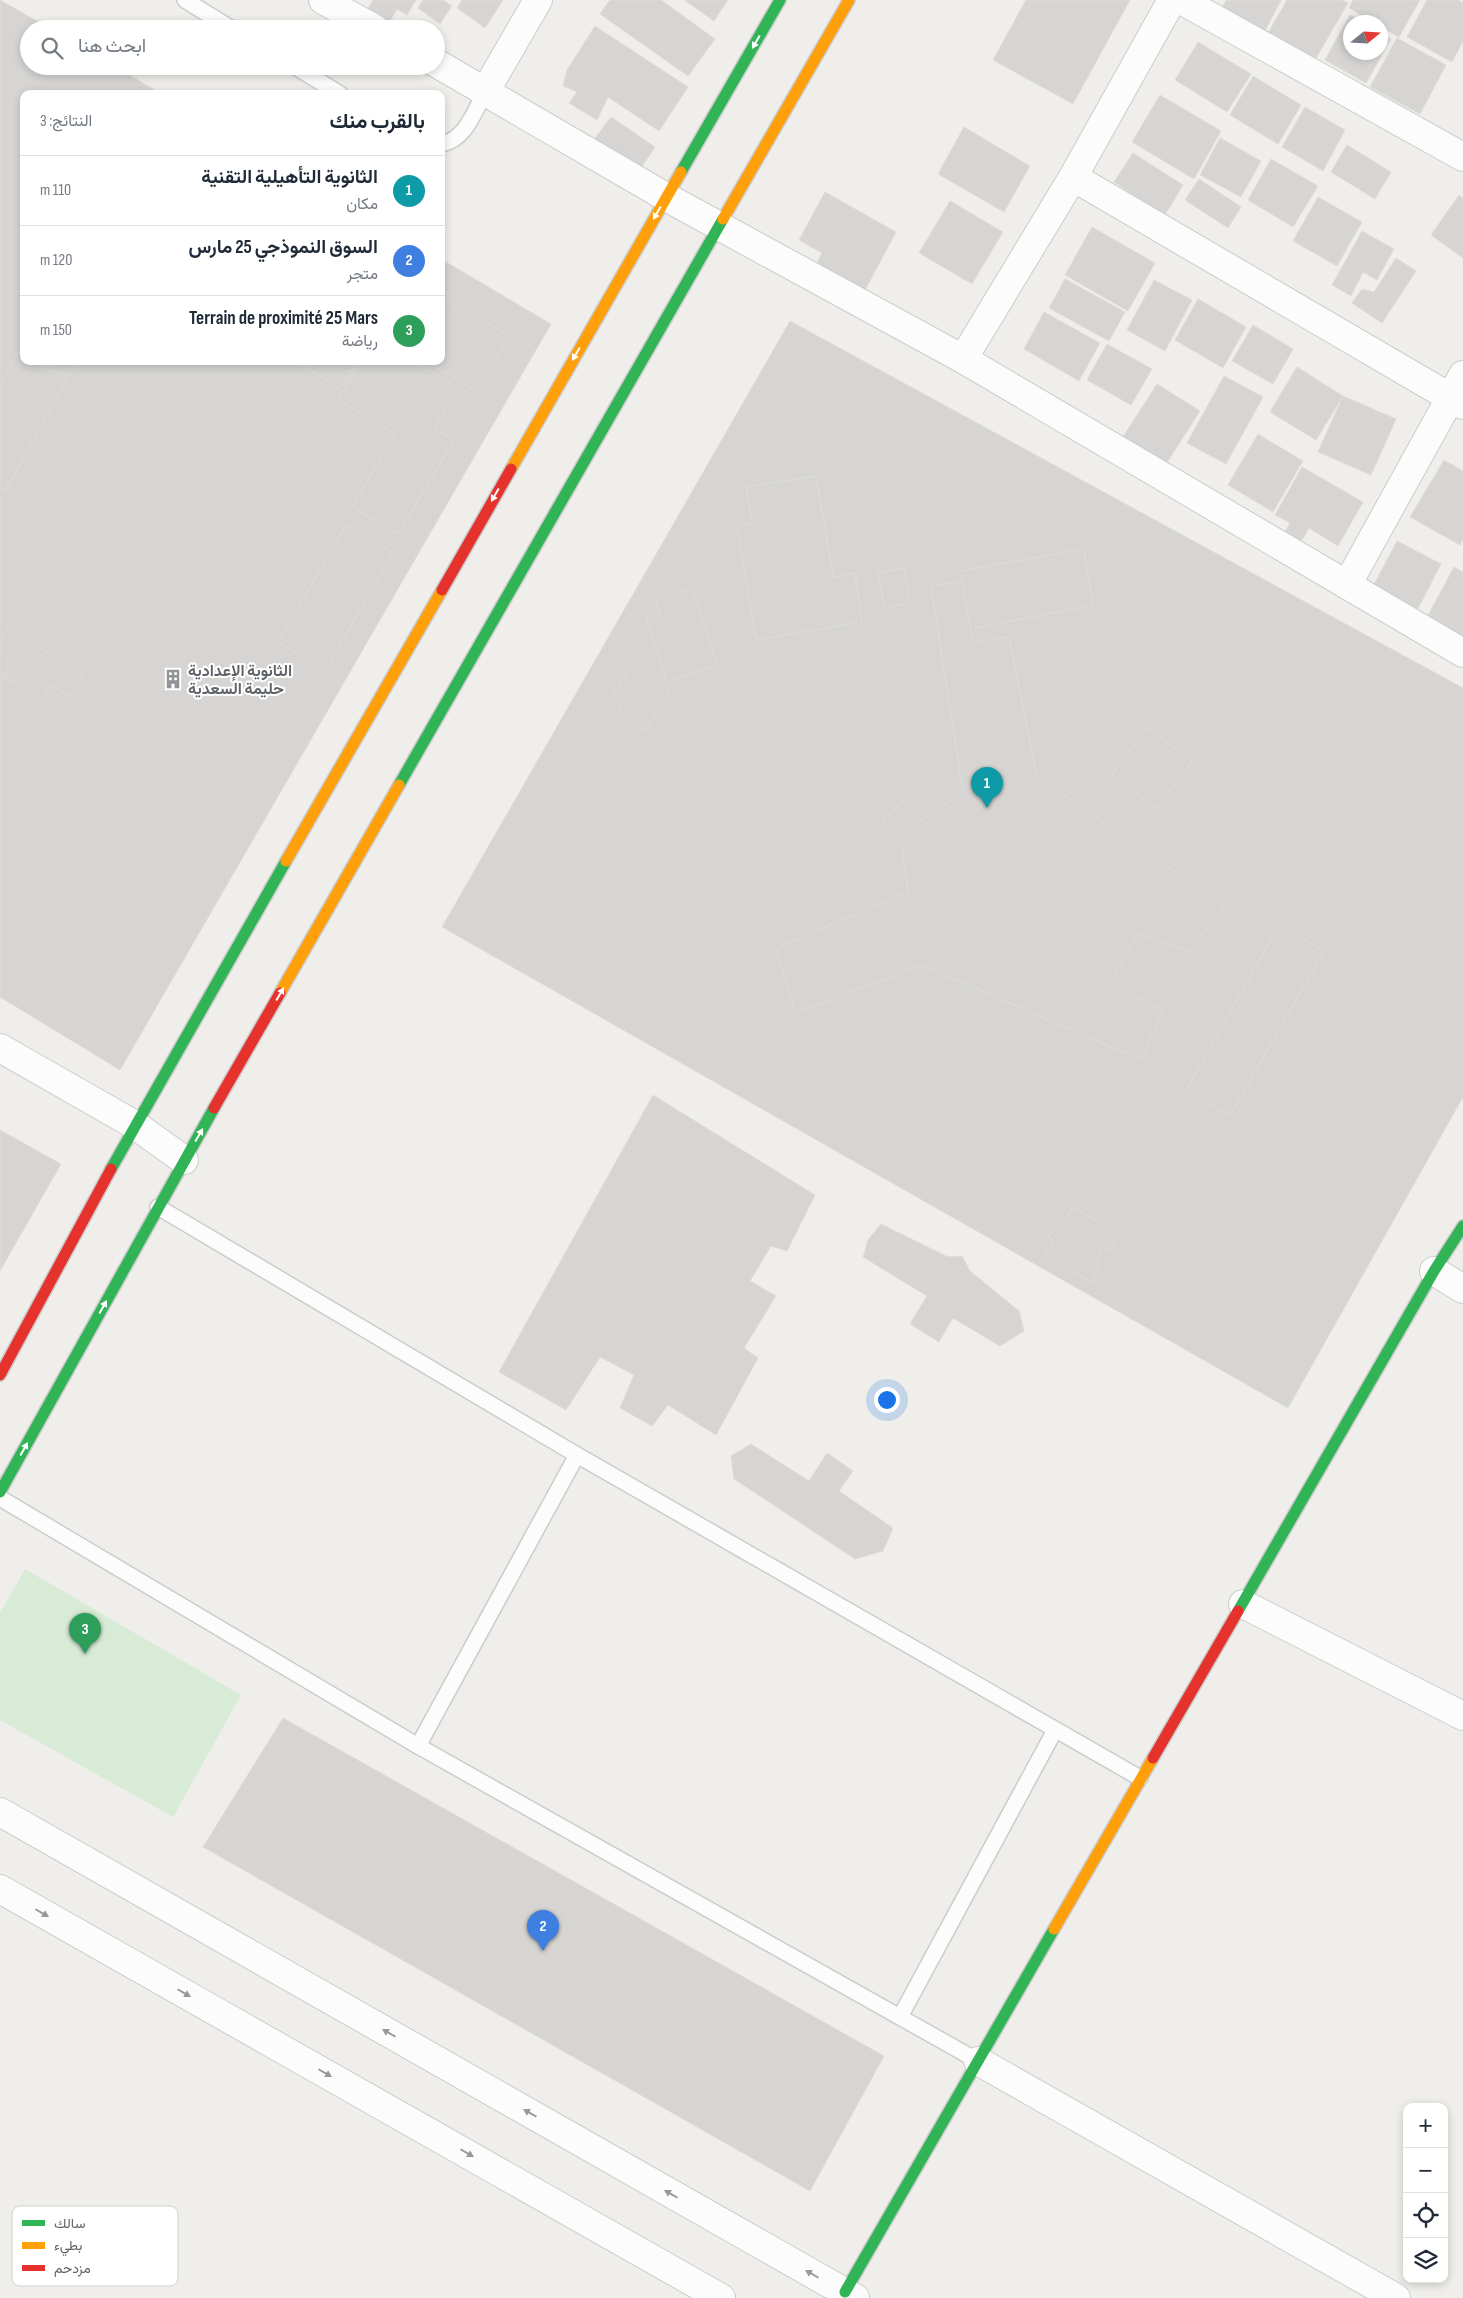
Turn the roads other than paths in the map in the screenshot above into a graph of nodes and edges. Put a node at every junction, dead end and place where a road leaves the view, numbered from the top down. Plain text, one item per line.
1 (185, 0) edge
2 (323, 0) edge
3 (538, 0) edge
4 (780, 0) edge
5 (849, 0) edge
6 (1172, 0) edge
7 (1180, 0) edge
8 (217, 20) edge
9 (359, 20) edge
10 (445, 67) edge
11 (309, 75) edge
12 (333, 90) edge
13 (486, 90) junction
14 (445, 144) edge
15 (1463, 157) edge
16 (1074, 176) junction
17 (666, 197) junction
18 (720, 226) junction
19 (963, 359) junction
20 (1459, 392) edge
21 (1347, 586) junction
22 (1463, 653) edge
23 (0, 1048) edge
24 (135, 1125) junction
25 (184, 1160) junction
26 (158, 1207) junction
27 (1463, 1226) edge
28 (1434, 1271) junction
29 (1463, 1290) edge
30 (0, 1375) edge
31 (577, 1455) junction
32 (0, 1492) edge
33 (0, 1498) edge
34 (1243, 1604) junction
35 (1463, 1716) edge
36 (1055, 1730) junction
37 (418, 1746) junction
38 (1140, 1778) junction
39 (0, 1812) edge
40 (0, 1889) edge
41 (900, 2017) junction
42 (978, 2062) junction
43 (850, 2295) edge
44 (721, 2298) edge
45 (1396, 2298) edge

1 - 8 lane
2 - 9 street
3 - 13 street
4 -> 17 street
5 - 18 street
6 - 16 street
7 - 15 street
10 - 13 street
11 - 12 lane
13 - 14 lane
13 - 17 street
16 - 19 street
16 - 20 street
17 - 18 street
17 -> 24 street
18 - 19 street
25 -> 18 street
19 - 21 street
20 - 21 street
21 - 22 street
23 - 24 street
24 - 25 street
24 - 30 street
25 - 26 street
26 - 31 lane
32 -> 26 street
27 - 28 street
28 - 29 street
28 - 34 street
31 - 36 lane
31 - 37 lane
33 - 37 lane
34 - 35 street
34 - 38 street
36 - 38 lane
36 - 41 lane
37 - 41 lane
38 - 42 street
43 -> 39 street
40 -> 44 street
41 - 42 lane
42 - 43 street
42 - 45 street

